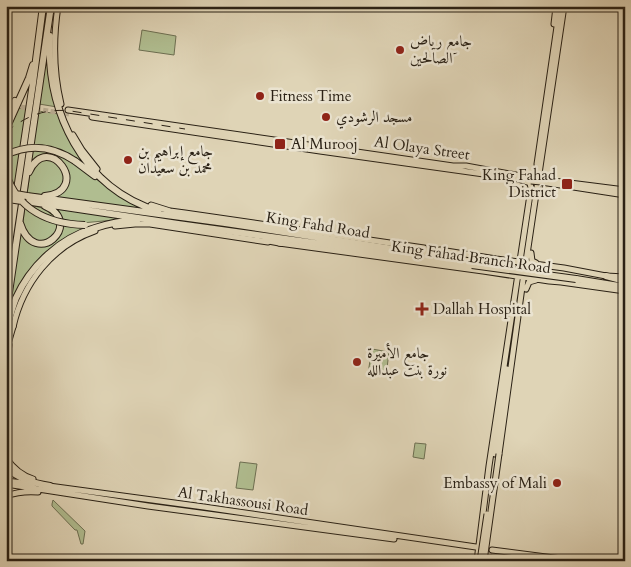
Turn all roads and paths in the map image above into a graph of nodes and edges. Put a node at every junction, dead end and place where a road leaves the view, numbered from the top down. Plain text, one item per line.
1 (43, 6) edge
2 (51, 6) edge
3 (58, 6) edge
4 (564, 6) edge
5 (558, 7) edge
6 (40, 27) junction
7 (564, 36) dead end
8 (556, 62) junction
9 (69, 112) tunnel mouth
10 (6, 114) edge
11 (6, 129) edge
12 (6, 155) edge
13 (465, 168) junction
14 (6, 174) edge
15 (26, 178) junction
16 (518, 179) junction
17 (532, 179) junction
18 (115, 190) junction
19 (625, 190) edge
20 (617, 192) junction
21 (625, 195) edge
22 (8, 196) edge
23 (27, 198) junction
24 (36, 203) junction
25 (20, 219) junction
26 (131, 221) junction
27 (179, 221) junction
28 (226, 223) junction
29 (276, 226) junction
30 (226, 231) junction
31 (322, 233) junction
32 (282, 243) junction
33 (368, 245) junction
34 (522, 249) junction
35 (396, 250) junction
36 (443, 251) junction
37 (531, 252) dead end
38 (372, 255) junction
39 (430, 259) junction
40 (496, 260) junction
41 (508, 261) junction
42 (523, 261) junction
43 (6, 263) edge
44 (473, 263) junction
45 (544, 266) junction
46 (562, 268) junction
47 (490, 272) junction
48 (504, 275) junction
49 (606, 276) joint
50 (576, 278) junction
51 (521, 279) junction
52 (541, 280) junction
53 (625, 280) edge
54 (561, 282) junction
55 (516, 288) junction
56 (604, 288) joint
57 (526, 289) dead end
58 (625, 289) edge
59 (6, 313) edge
60 (13, 325) junction
61 (6, 331) edge
62 (6, 349) edge
63 (6, 364) edge
64 (499, 424) junction
65 (497, 454) junction
66 (6, 458) edge
67 (489, 466) junction
68 (6, 467) edge
69 (6, 483) edge
70 (50, 486) junction
71 (60, 487) junction
72 (6, 496) edge
73 (85, 496) junction
74 (474, 550) junction
75 (480, 560) edge
76 (549, 561) edge
77 (577, 561) edge

1 - 6 highway
2 - 15 highway
2 - 18 highway
3 - 29 main road, King Fahad Branch Road
4 - 8 main road
5 - 42 main road
6 - 10 highway
6 - 11 highway
6 - 43 highway
7 - 8 main road
8 - 42 main road
9 - 13 main road, Al Olaya Street
12 - 18 highway, bridge
13 - 16 main road, Al Olaya Street
13 - 17 main road, Al Olaya Street
14 - 26 highway, bridge
15 - 23 highway
15 - 25 highway
16 - 17 main road, Al Olaya Street
16 - 34 main road
17 - 20 main road, Al Olaya Street, bridge
18 - 27 highway
19 - 20 main road, Al Olaya Street
20 - 21 main road, Al Olaya Street
22 - 23 highway, King Fahd Road, bridge
23 - 24 highway, King Fahd Road
23 - 27 highway, King Fahd Road
24 - 25 highway
24 - 27 highway, King Fahd Road
25 - 59 highway
26 - 27 highway
26 - 61 highway
27 - 28 highway, King Fahd Road
27 - 30 highway, King Fahd Road
28 - 29 highway
28 - 33 highway, King Fahd Road
29 - 31 main road, King Fahad Branch Road
30 - 32 highway
30 - 39 highway, King Fahd Road
31 - 33 highway
31 - 36 main road, King Fahad Branch Road
32 - 38 main road, King Fahad Branch Road
32 - 60 main road, King Fahad Branch Road
33 - 35 highway, King Fahd Road
34 - 41 main road
34 - 42 main road
35 - 36 highway
35 - 44 highway, King Fahd Road
36 - 40 main road, King Fahad Branch Road
37 - 45 main road
38 - 39 highway
38 - 47 main road, King Fahad Branch Road
39 - 44 highway, King Fahd Road
40 - 41 main road, King Fahad Branch Road
40 - 47 main road
41 - 42 main road, King Fahad Branch Road
42 - 45 main road, King Fahad Branch Road
42 - 51 main road
44 - 50 highway, King Fahd Road, bridge
45 - 46 main road, King Fahad Branch Road
46 - 49 main road, King Fahad Branch Road
46 - 54 main road
47 - 48 main road, King Fahad Branch Road
48 - 51 main road, King Fahad Branch Road
48 - 55 main road
49 - 53 highway
50 - 53 highway, King Fahd Road
50 - 58 highway, King Fahd Road
51 - 52 main road, King Fahad Branch Road
51 - 55 main road
51 - 64 main road
51 - 65 main road
52 - 54 main road, King Fahad Branch Road
52 - 57 main road
54 - 56 main road, King Fahad Branch Road
55 - 67 main road
56 - 58 highway
60 - 62 highway
60 - 63 main road, King Fahad Branch Road
64 - 65 main road
64 - 67 main road
65 - 75 main road, bridge
66 - 71 main road
67 - 75 main road
68 - 70 highway
69 - 70 main road, Al Takhassousi Road
69 - 73 main road, Al Takhassousi Road
70 - 71 main road, Al Takhassousi Road
71 - 74 main road, Al Takhassousi Road
72 - 73 main road
73 - 74 main road, Al Takhassousi Road
74 - 75 main road
76 - 77 main road

